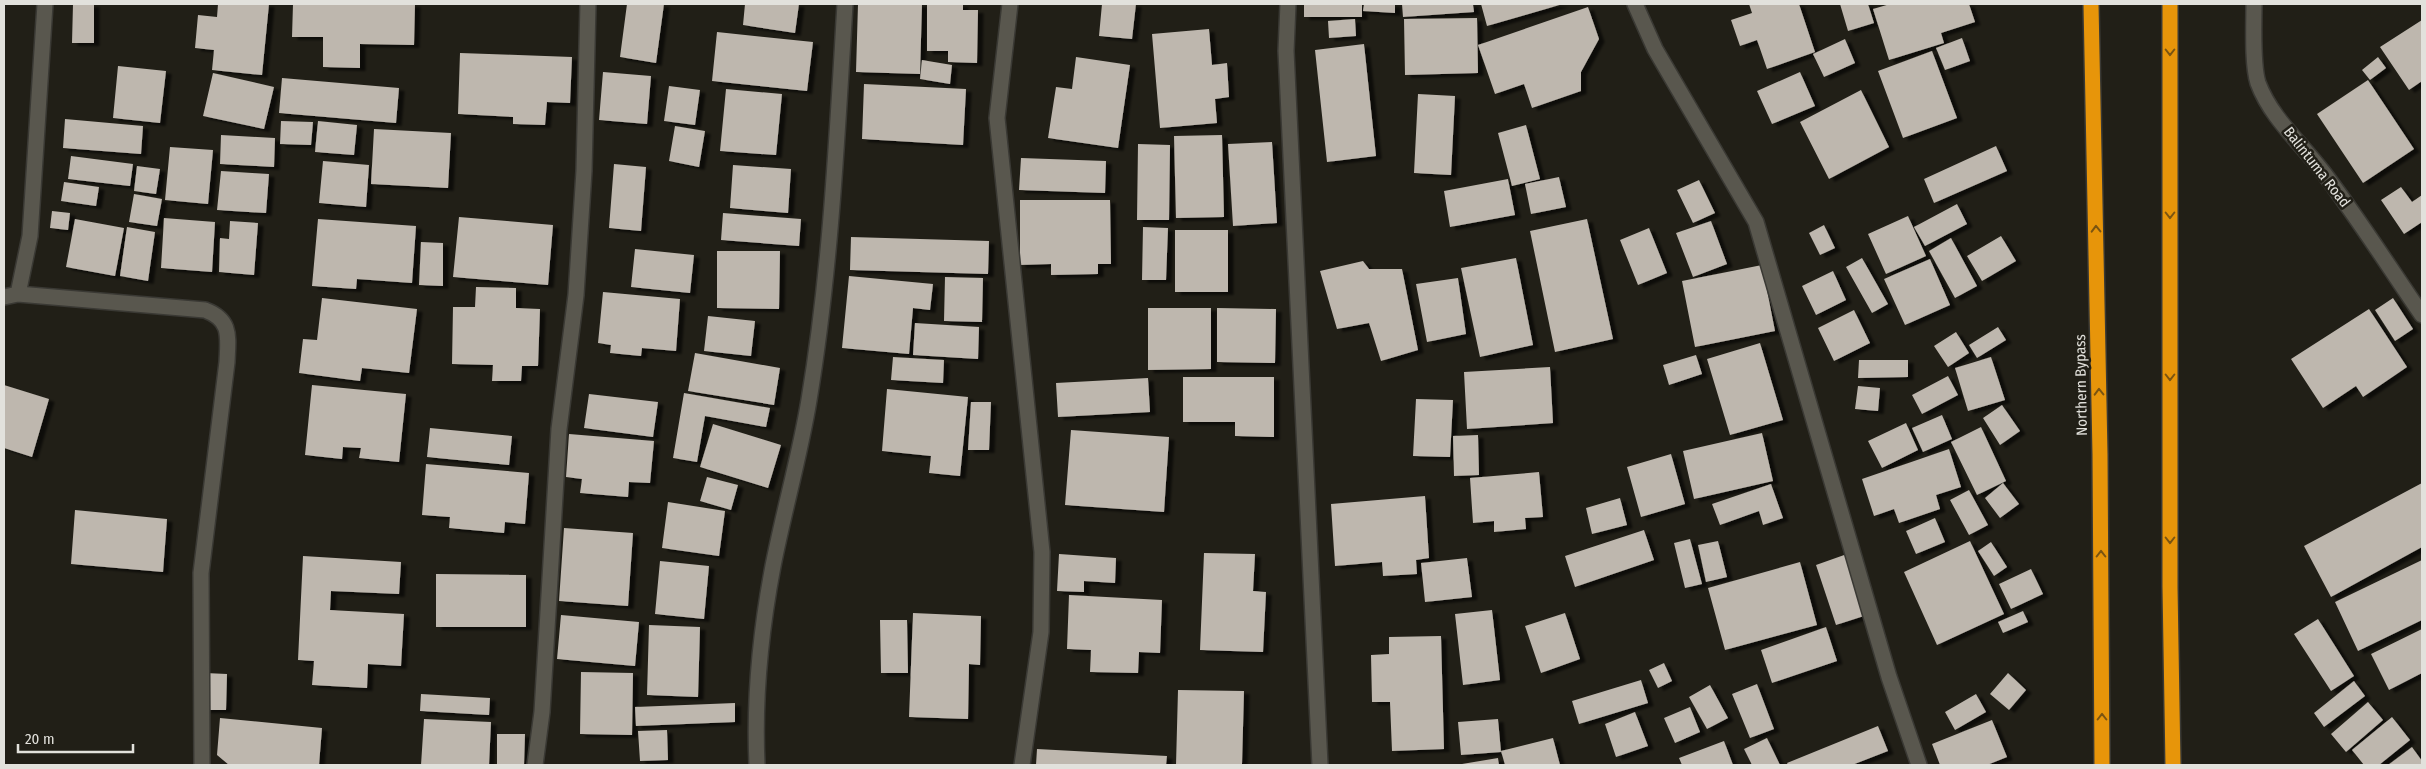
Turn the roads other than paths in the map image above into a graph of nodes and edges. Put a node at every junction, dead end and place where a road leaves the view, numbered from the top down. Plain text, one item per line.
1 (45, 4) edge
2 (588, 4) edge
3 (846, 4) edge
4 (1010, 4) edge
5 (1288, 4) edge
6 (1635, 4) edge
7 (2092, 4) edge
8 (2170, 4) edge
9 (2254, 4) edge
10 (11, 295) edge
11 (2422, 315) edge
12 (202, 765) edge
13 (535, 765) edge
14 (757, 765) edge
15 (1022, 765) edge
16 (1320, 765) edge
17 (1919, 765) edge
18 (2102, 765) edge
19 (2173, 765) edge

1 - 10 street
2 - 13 street
3 - 14 street
4 - 15 street
5 - 16 street
6 - 17 street
18 -> 7 highway, Northern Bypass
8 -> 19 highway
9 - 11 street, Balintuma Road
10 - 12 street

